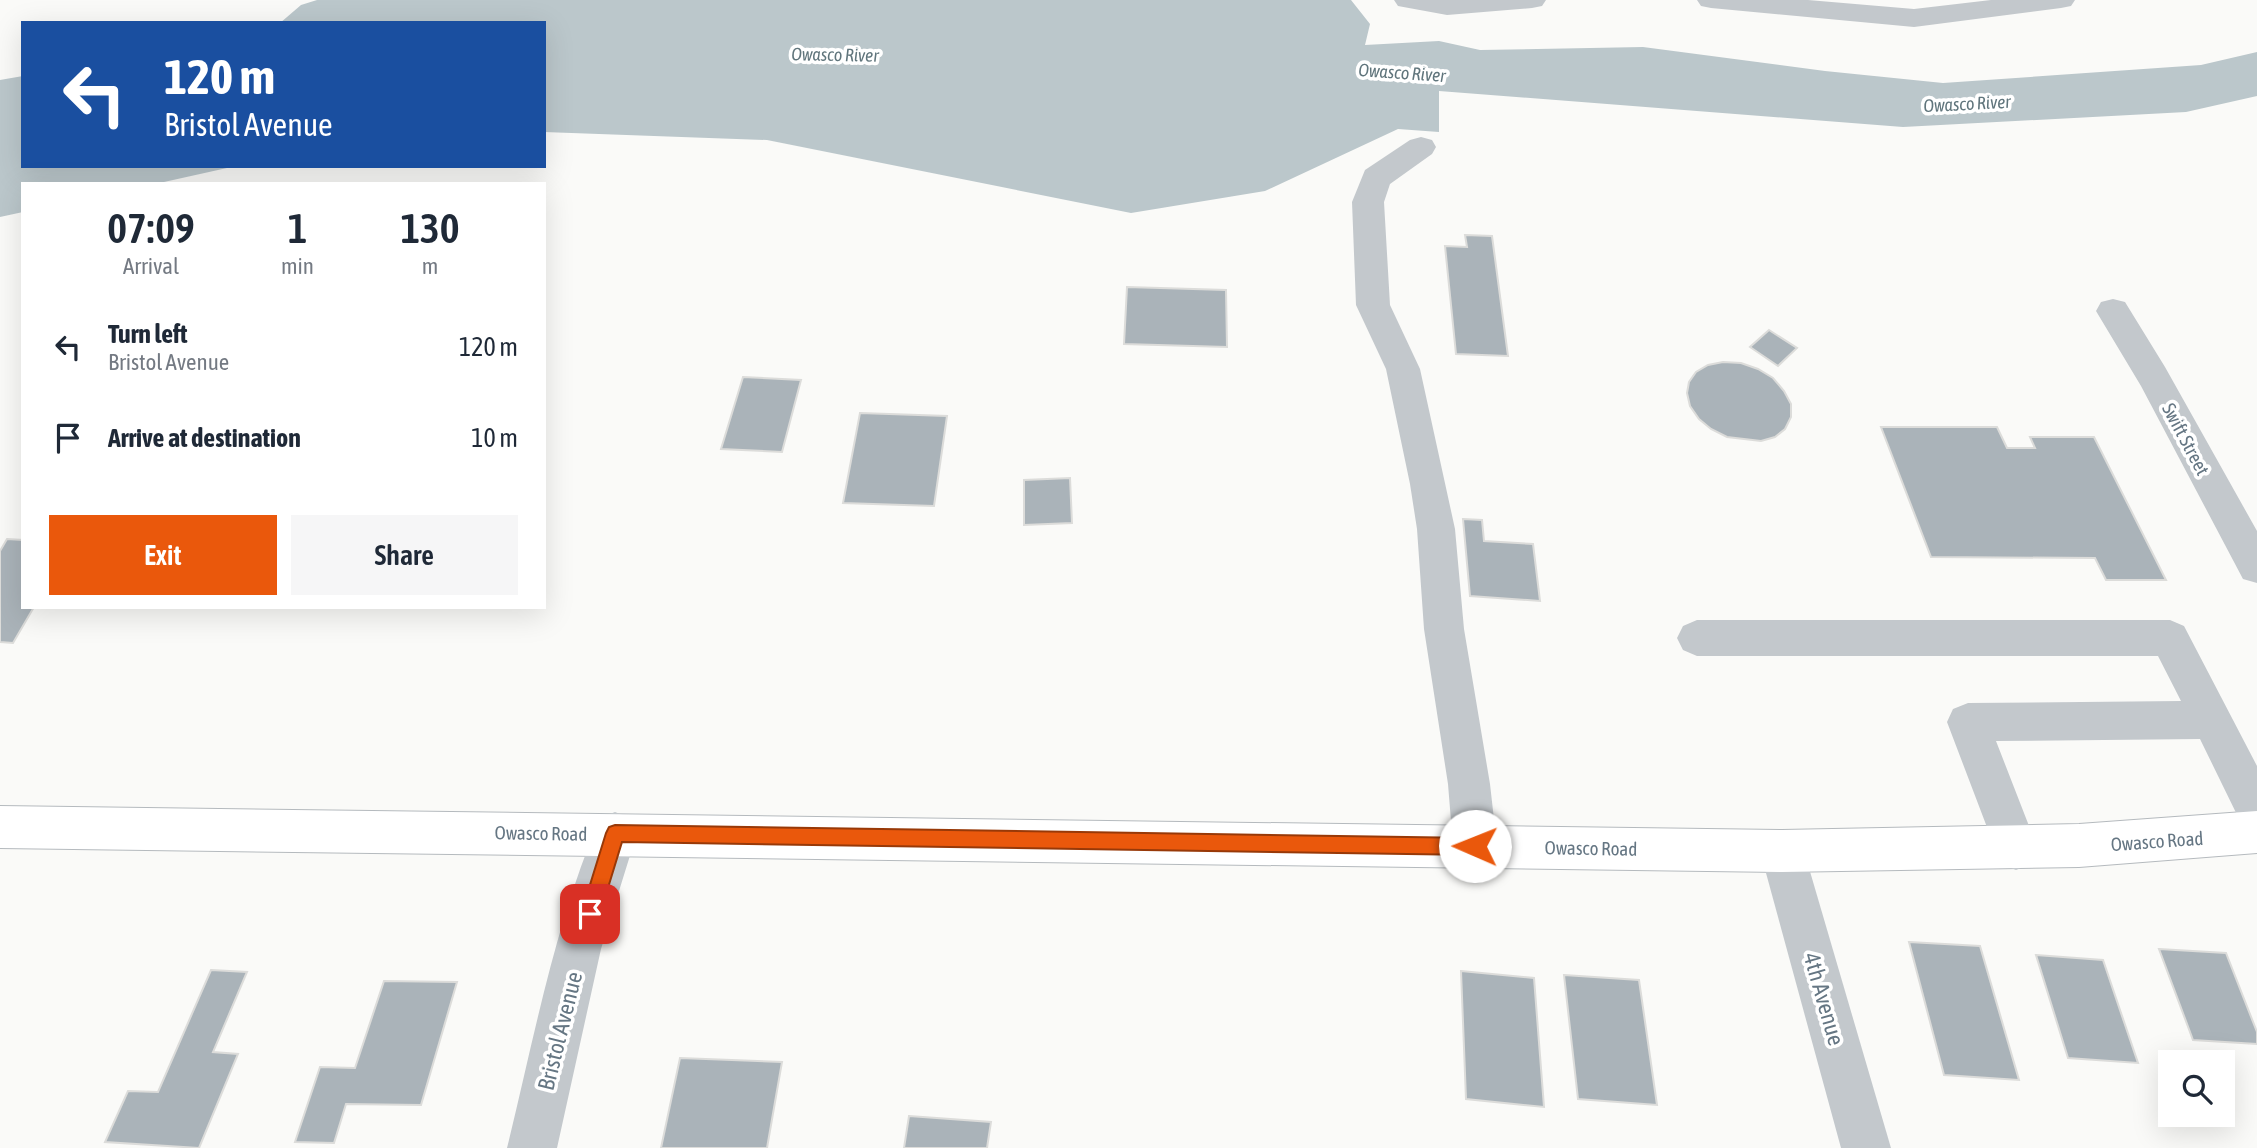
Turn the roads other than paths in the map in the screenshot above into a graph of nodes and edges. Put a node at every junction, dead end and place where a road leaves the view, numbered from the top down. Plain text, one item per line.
1 (1408, 0) edge
2 (1532, 0) edge
3 (1711, 0) edge
4 (2061, 0) edge
5 (1421, 147) dead end
6 (2113, 311) dead end
7 (2257, 567) edge
8 (1697, 638) dead end
9 (2211, 720) junction
10 (2257, 810) edge
11 (0, 827) edge
12 (2257, 832) edge
13 (615, 833) junction
14 (1475, 846) junction
15 (2017, 849) junction
16 (1782, 851) junction
17 (532, 1148) edge
18 (1866, 1148) edge

1 - 2 street
3 - 4 street
5 - 14 street
6 - 7 street, Swift Street
8 - 9 street
9 - 10 street
9 - 15 street
11 - 13 main road, Owasco Road
12 - 15 main road, Owasco Road
13 - 14 main road, Owasco Road
13 - 17 street, Bristol Avenue
14 - 16 main road, Owasco Road
15 - 16 main road, Owasco Road
16 - 18 street, 4th Avenue

